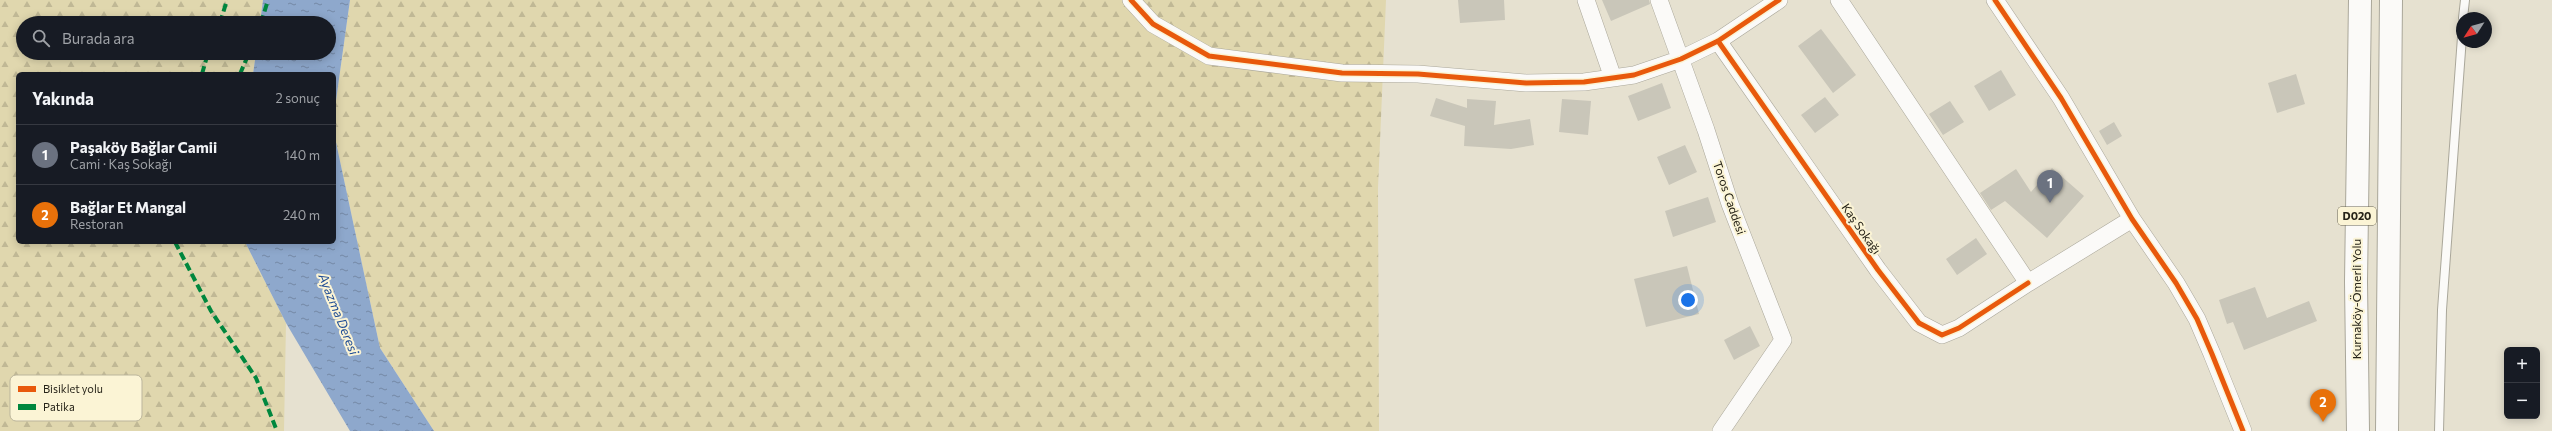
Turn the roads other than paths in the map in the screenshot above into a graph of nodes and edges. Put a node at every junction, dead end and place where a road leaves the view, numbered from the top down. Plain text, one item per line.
1 (1131, 0) edge
2 (1586, 0) edge
3 (1659, 0) edge
4 (1779, 0) edge
5 (1839, 0) edge
6 (1995, 0) edge
7 (2360, 0) edge
8 (2391, 0) edge
9 (2465, 0) edge
10 (2464, 12) edge
11 (1718, 41) junction
12 (2461, 48) edge
13 (1681, 59) junction
14 (1613, 78) junction
15 (2132, 219) junction
16 (2028, 283) junction
17 (1722, 431) edge
18 (2243, 431) edge
19 (2358, 431) edge
20 (2387, 431) edge
21 (2439, 431) edge

1 - 14 street
2 - 14 street
3 - 13 street
4 - 11 street
5 - 16 street
6 - 15 street
7 - 19 highway, Kurnaköy-Ömerli Yolu / D020
8 - 20 highway, D020
9 - 10 lane
11 - 13 street
11 - 16 street, Kaş Sokağı
12 - 21 lane
13 - 14 street
13 - 17 street, Toros Caddesi
15 - 16 street
15 - 18 street

